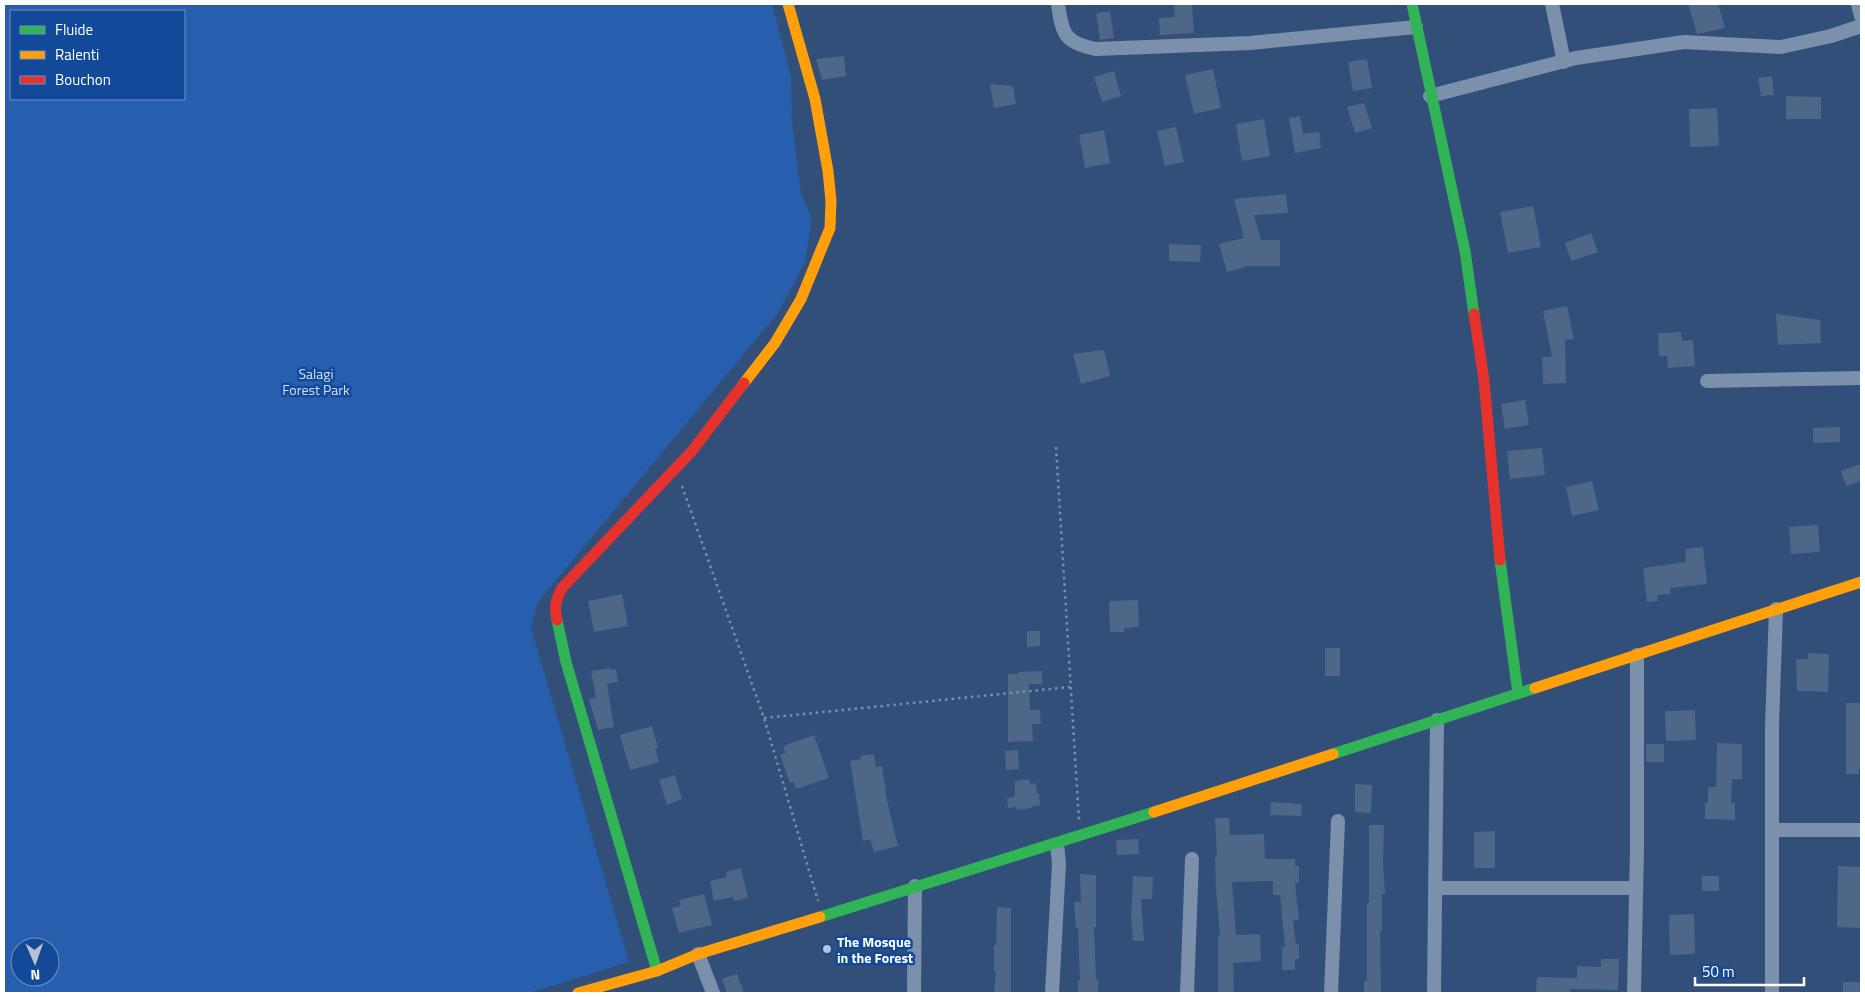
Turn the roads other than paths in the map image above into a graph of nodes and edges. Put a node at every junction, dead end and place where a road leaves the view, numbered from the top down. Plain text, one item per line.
1 (788, 4) edge
2 (1058, 4) edge
3 (1412, 4) edge
4 (1552, 4) edge
5 (1858, 4) edge
6 (1861, 16) edge
7 (1861, 26) edge
8 (1416, 27) junction
9 (1564, 62) junction
10 (1430, 96) junction
11 (1861, 378) edge
12 (1707, 381) dead end
13 (1861, 582) edge
14 (1776, 609) junction
15 (1637, 655) junction
16 (1518, 694) junction
17 (1437, 720) junction
18 (1338, 821) dead end
19 (1772, 830) junction
20 (1861, 830) edge
21 (1057, 844) junction
22 (1192, 859) dead end
23 (915, 886) junction
24 (1435, 888) junction
25 (1636, 888) junction
26 (698, 954) junction
27 (657, 970) junction
28 (578, 993) edge
29 (713, 993) edge
30 (914, 993) edge
31 (1052, 993) edge
32 (1187, 993) edge
33 (1331, 993) edge
34 (1434, 993) edge
35 (1634, 993) edge
36 (1772, 993) edge

1 - 27 street
2 - 8 street
3 - 8 street
4 - 9 street
5 - 6 street
7 - 9 street
8 - 10 street
9 - 10 street
10 - 16 street
11 - 12 street
13 - 14 street
14 - 15 street
14 - 19 street
15 - 16 street
15 - 25 street
16 - 17 street
17 - 21 street
17 - 24 street
18 - 33 street
19 - 20 street
19 - 36 street
21 - 23 street
21 - 31 street
22 - 32 street
23 - 26 street
23 - 30 street
24 - 25 street
24 - 34 street
25 - 35 street
26 - 27 street
26 - 29 street
27 - 28 street

